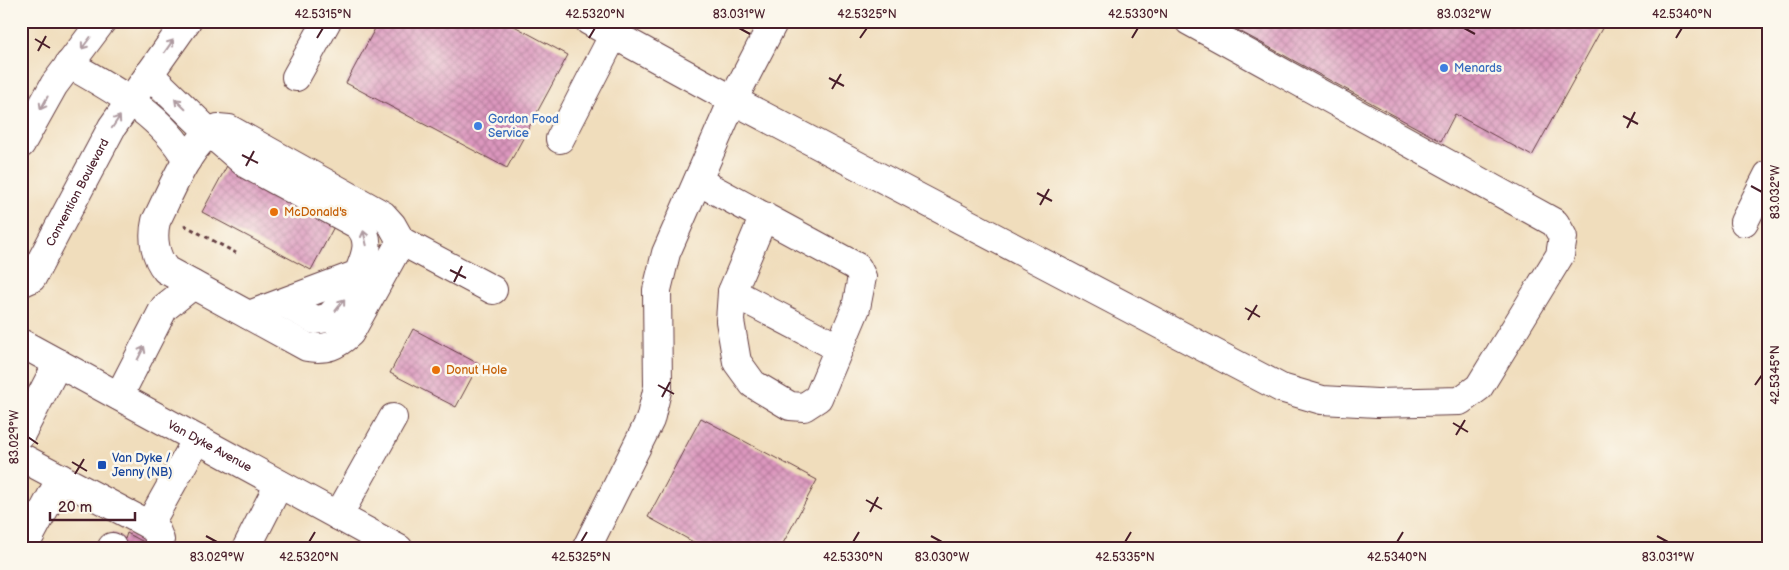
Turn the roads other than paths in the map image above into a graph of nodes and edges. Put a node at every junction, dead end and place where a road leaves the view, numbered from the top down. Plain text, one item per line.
1 (102, 21) edge
2 (187, 21) edge
3 (326, 21) edge
4 (589, 21) edge
5 (774, 21) edge
6 (1189, 21) edge
7 (614, 34) junction
8 (69, 64) junction
9 (150, 74) junction
10 (296, 77) dead end
11 (131, 100) junction
12 (734, 100) junction
13 (209, 132) junction
14 (560, 139) dead end
15 (21, 144) edge
16 (187, 160) junction
17 (1768, 176) edge
18 (698, 181) junction
19 (764, 216) junction
20 (1744, 222) dead end
21 (401, 241) junction
22 (21, 282) edge
23 (193, 285) junction
24 (493, 290) dead end
25 (732, 292) junction
26 (249, 315) junction
27 (21, 343) edge
28 (839, 348) junction
29 (58, 363) junction
30 (119, 396) junction
31 (393, 418) dead end
32 (21, 434) edge
33 (197, 439) junction
34 (21, 457) edge
35 (61, 478) junction
36 (279, 484) junction
37 (338, 516) junction
38 (130, 537) edge
39 (384, 545) edge
40 (23, 549) edge
41 (246, 549) edge
42 (586, 549) edge

1 -> 8 street
9 -> 2 street, Convention Boulevard
3 - 10 street
4 - 7 street
5 - 12 street
6 - 12 street
7 - 12 street
7 - 14 street
8 - 11 street
8 -> 15 street
9 - 11 street, Convention Boulevard
13 -> 9 street
11 - 16 street
22 -> 11 street, Convention Boulevard
12 - 18 street
13 - 16 street
13 - 21 street
26 -> 13 street
16 - 23 street
17 - 20 street
18 - 19 street
18 - 42 street
19 - 25 street
19 - 28 street
21 - 24 street
26 -> 21 street
23 - 26 street
30 -> 23 street
25 - 28 street
25 - 28 street
27 - 29 street, Van Dyke Avenue
29 - 30 street, Van Dyke Avenue
29 - 32 street
30 - 33 street, Van Dyke Avenue
31 - 37 street
33 - 36 street, Van Dyke Avenue
33 - 38 street
34 - 35 street
35 - 38 street
35 - 40 street
36 - 37 street, Van Dyke Avenue
36 - 41 street
37 - 39 street, Van Dyke Avenue

